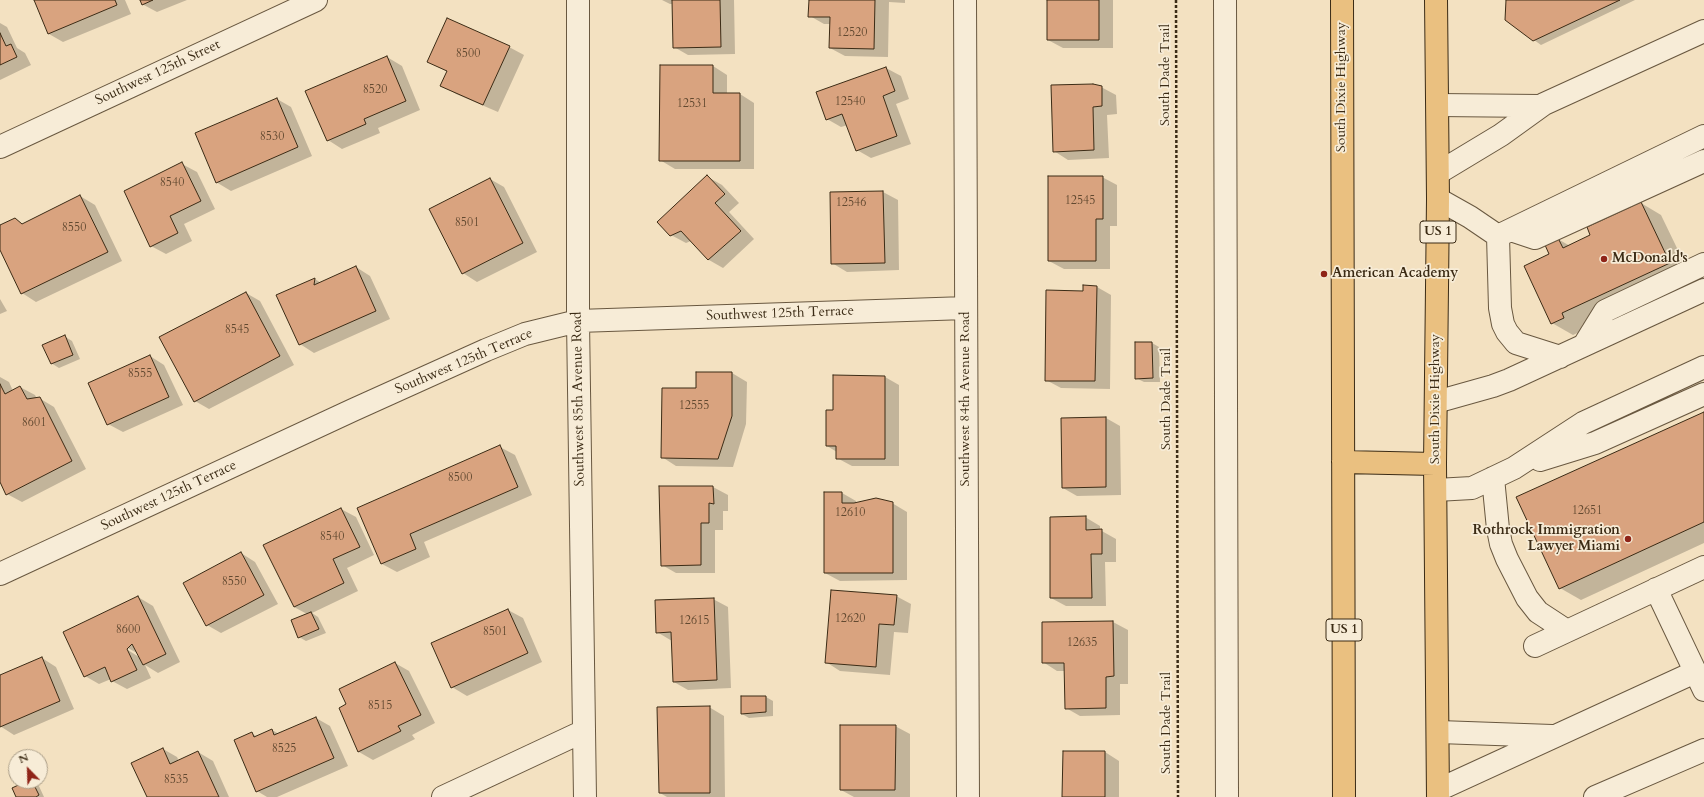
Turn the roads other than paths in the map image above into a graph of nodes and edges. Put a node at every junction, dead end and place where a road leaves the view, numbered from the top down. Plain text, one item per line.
1 (316, 0) edge
2 (578, 0) edge
3 (965, 0) edge
4 (1225, 0) edge
5 (1342, 0) edge
6 (1436, 0) edge
7 (1704, 30) edge
8 (1438, 105) junction
9 (1540, 106) junction
10 (1704, 136) edge
11 (0, 147) edge
12 (1704, 161) edge
13 (1438, 173) junction
14 (1438, 199) junction
15 (1504, 233) junction
16 (1704, 264) edge
17 (1704, 290) edge
18 (966, 308) junction
19 (578, 321) junction
20 (1584, 345) junction
21 (1560, 356) junction
22 (1704, 367) edge
23 (1704, 394) edge
24 (1436, 402) junction
25 (1343, 462) junction
26 (1436, 464) junction
27 (1514, 468) junction
28 (1494, 478) junction
29 (1436, 490) junction
30 (1704, 567) edge
31 (0, 574) edge
32 (1656, 589) junction
33 (1567, 631) junction
34 (1535, 646) dead end
35 (1700, 681) edge
36 (584, 731) junction
37 (1439, 732) junction
38 (1558, 736) junction
39 (1704, 750) edge
40 (1438, 793) edge
41 (443, 797) edge
42 (585, 797) edge
43 (968, 797) edge
44 (1227, 797) edge
45 (1344, 797) edge
46 (1595, 797) edge

1 - 11 street, Southwest 125th Street
2 - 19 street, Southwest 85th Avenue Road
3 - 18 street, Southwest 84th Avenue Road
4 - 44 street
5 - 25 highway, South Dixie Highway / US 1
6 - 8 highway, South Dixie Highway / US 1
7 - 9 street
8 - 9 street
8 - 13 highway, South Dixie Highway / US 1
9 - 13 street
10 - 15 street
12 - 15 street
13 - 14 highway, South Dixie Highway / US 1
14 - 15 street
14 - 24 highway, South Dixie Highway / US 1
15 - 21 street
16 - 20 street
17 - 20 street
18 - 19 street, Southwest 125th Terrace
18 - 43 street, Southwest 84th Avenue Road
19 - 31 street, Southwest 125th Terrace
19 - 36 street, Southwest 85th Avenue Road
20 - 21 street
21 - 24 street
22 - 27 street
23 - 27 street
24 - 26 highway, South Dixie Highway / US 1
25 - 26 highway
25 - 45 highway, South Dixie Highway / US 1
26 - 29 highway, South Dixie Highway / US 1
27 - 28 street
28 - 29 street
28 - 33 street
29 - 37 highway, South Dixie Highway / US 1
30 - 32 street
32 - 33 street
32 - 35 street
33 - 34 street
35 - 38 street
36 - 41 street
36 - 42 street, Southwest 85th Avenue Road
37 - 38 street
37 - 40 highway, South Dixie Highway / US 1
38 - 40 street
39 - 46 street

